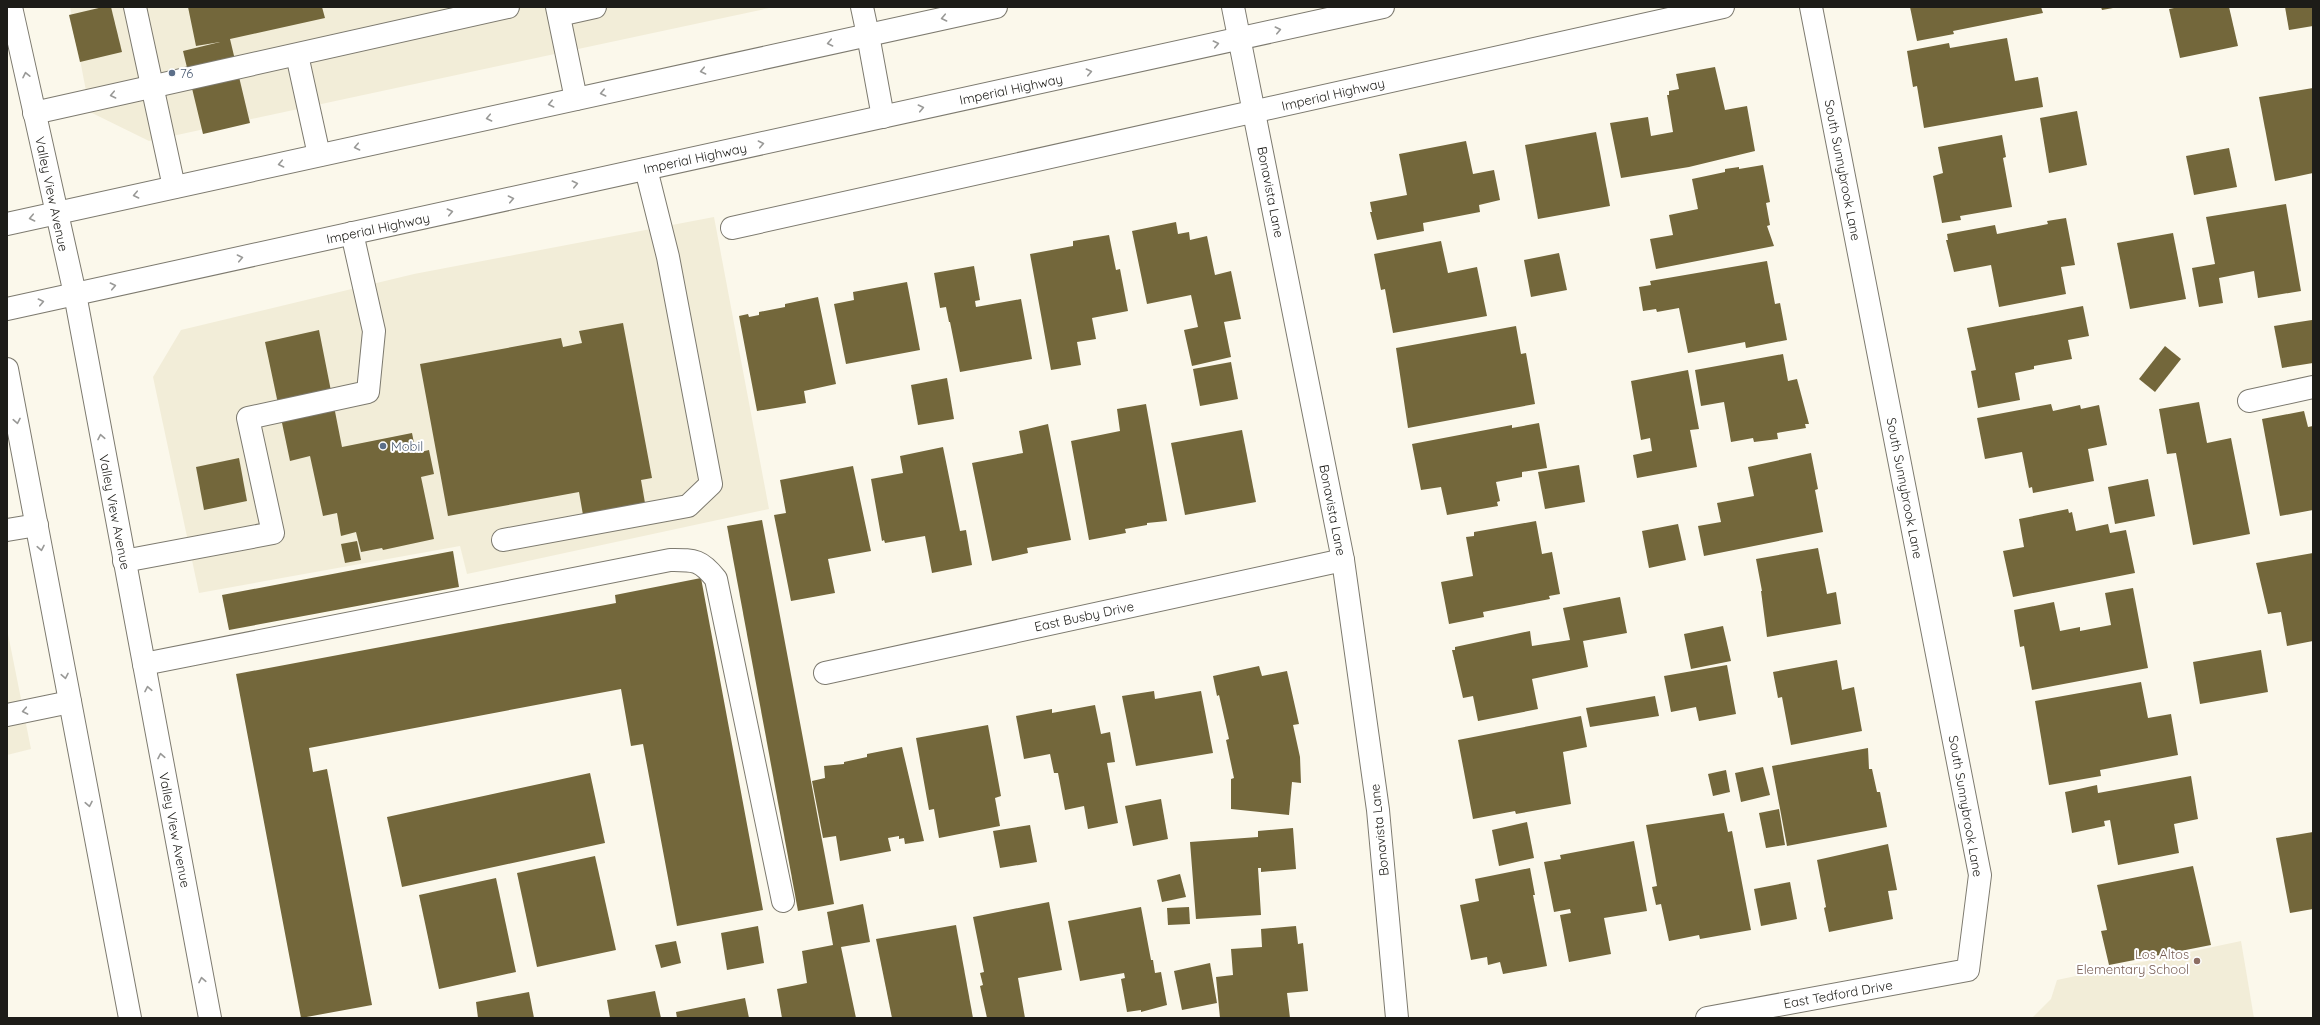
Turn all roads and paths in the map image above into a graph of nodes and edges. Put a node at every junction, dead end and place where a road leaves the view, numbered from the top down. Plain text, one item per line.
1 (11, 7) edge
2 (135, 7) edge
3 (508, 7) edge
4 (595, 7) edge
5 (862, 7) edge
6 (996, 7) edge
7 (1233, 7) edge
8 (1383, 7) edge
9 (1723, 7) edge
10 (1811, 7) edge
11 (558, 11) edge
12 (868, 35) junction
13 (1240, 39) junction
14 (297, 55) junction
15 (151, 87) junction
16 (576, 99) junction
17 (1255, 111) junction
18 (34, 113) junction
19 (883, 117) junction
20 (319, 155) junction
21 (646, 169) junction
22 (174, 187) junction
23 (56, 213) junction
24 (7, 224) edge
25 (732, 228) dead end
26 (352, 233) junction
27 (75, 294) junction
28 (7, 309) edge
29 (7, 368) edge
30 (2313, 387) edge
31 (2249, 401) dead end
32 (37, 525) junction
33 (7, 530) edge
34 (503, 540) dead end
35 (1343, 560) junction
36 (124, 561) junction
37 (144, 664) junction
38 (825, 673) dead end
39 (70, 702) junction
40 (7, 715) edge
41 (783, 901) dead end
42 (1968, 970) joint
43 (130, 1018) edge
44 (210, 1018) edge
45 (1397, 1018) edge
46 (1707, 1018) edge

18 -> 1 main road, Valley View Avenue
2 - 15 main road
3 - 14 main road
4 - 11 main road
5 - 12 main road
6 -> 12 main road
7 - 13 main road, Bonavista Lane
13 -> 8 main road, Imperial Highway
9 - 17 main road, Imperial Highway
10 - 42 main road, South Sunnybrook Lane
11 - 16 main road
12 -> 16 main road
12 - 19 main road
13 - 17 main road, Bonavista Lane
19 -> 13 main road, Imperial Highway
14 - 15 main road
14 - 20 main road
15 -> 18 main road
15 - 22 main road
16 -> 20 main road
17 - 25 main road, Imperial Highway
17 - 35 main road, Bonavista Lane
18 - 23 main road, Valley View Avenue
21 -> 19 main road, Imperial Highway
20 -> 22 main road
26 -> 21 main road, Imperial Highway
21 - 34 main road
22 -> 23 main road
23 -> 24 main road
23 - 27 main road, Valley View Avenue
27 -> 26 main road, Imperial Highway
26 - 36 main road
28 -> 27 main road, Imperial Highway
36 -> 27 main road, Valley View Avenue
29 -> 32 main road
30 - 31 main road
32 - 33 main road
32 -> 39 main road
35 - 38 main road, East Busby Drive
35 - 45 main road, Bonavista Lane
36 - 37 main road, Valley View Avenue
37 - 41 main road
44 -> 37 main road, Valley View Avenue
39 -> 40 main road
39 -> 43 main road
42 - 46 main road, East Tedford Drive

